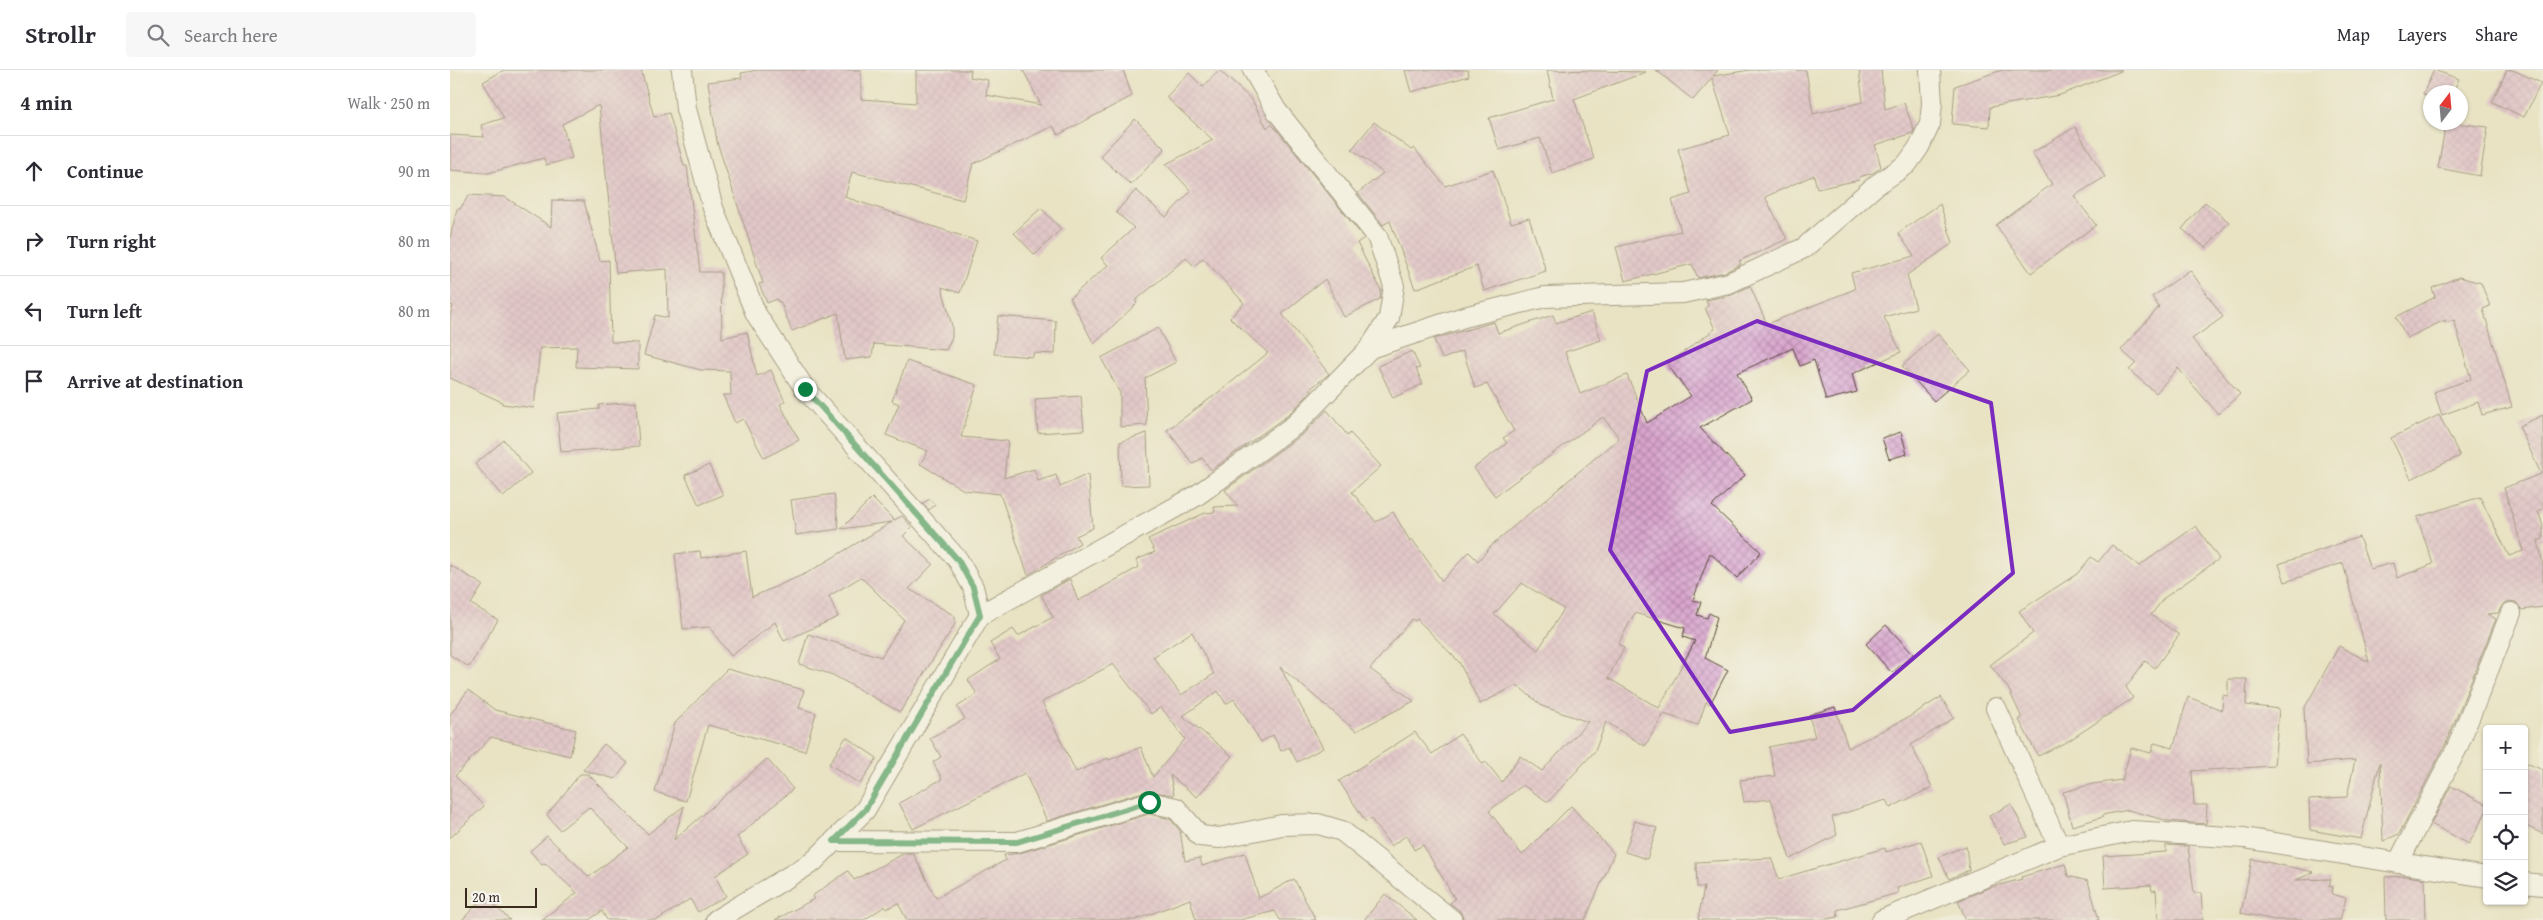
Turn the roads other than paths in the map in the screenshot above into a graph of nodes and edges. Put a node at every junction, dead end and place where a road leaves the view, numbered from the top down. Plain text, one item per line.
1 (682, 70) edge
2 (1253, 70) edge
3 (1930, 70) edge
4 (1370, 348) junction
5 (2511, 613) dead end
6 (980, 615) junction
7 (1996, 708) dead end
8 (834, 841) junction
9 (2059, 846) junction
10 (2398, 863) junction
11 (2483, 876) edge
12 (2528, 884) edge
13 (2543, 886) edge
14 (716, 920) edge
15 (1452, 920) edge
16 (1882, 920) edge

1 - 6 street
2 - 4 street
3 - 4 street
4 - 6 street
5 - 10 street
6 - 8 street
7 - 9 street
8 - 14 street
8 - 15 street
9 - 10 street
9 - 16 street
10 - 11 street
12 - 13 street

